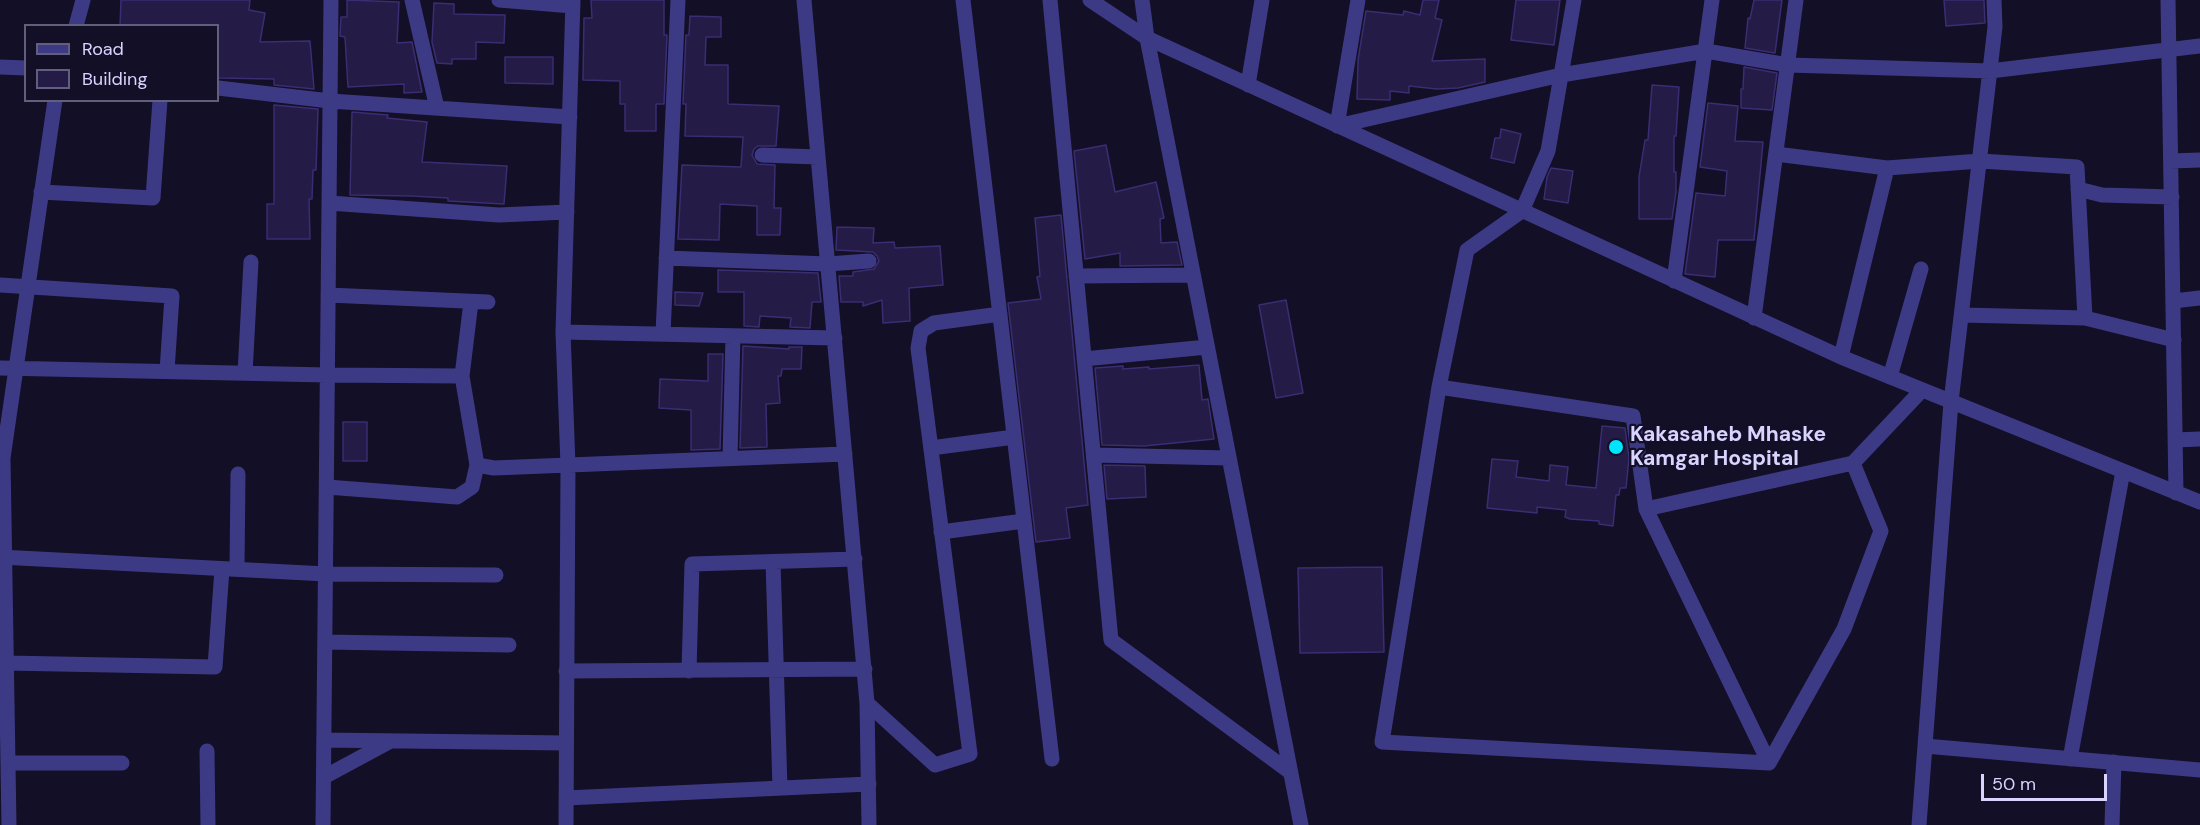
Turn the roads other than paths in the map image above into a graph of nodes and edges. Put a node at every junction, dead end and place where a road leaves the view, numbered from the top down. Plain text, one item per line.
1 (83, 0) edge
2 (331, 0) edge
3 (412, 0) edge
4 (499, 0) edge
5 (678, 0) edge
6 (804, 0) edge
7 (963, 0) edge
8 (1050, 0) edge
9 (1090, 0) edge
10 (1142, 0) edge
11 (1262, 0) edge
12 (1358, 0) edge
13 (1574, 0) edge
14 (1712, 0) edge
15 (1796, 0) edge
16 (1995, 0) edge
17 (2168, 0) edge
18 (573, 3) edge
19 (77, 24) edge
20 (1147, 38) junction
21 (2200, 46) edge
22 (2170, 49) junction
23 (1706, 51) junction
24 (1788, 64) junction
25 (0, 67) edge
26 (24, 68) edge
27 (1990, 70) junction
28 (1561, 75) junction
29 (1248, 85) junction
30 (219, 88) edge
31 (330, 100) junction
32 (55, 102) edge
33 (160, 102) edge
34 (436, 108) junction
35 (570, 117) junction
36 (1337, 126) junction
37 (1776, 154) junction
38 (762, 155) dead end
39 (818, 157) junction
40 (2200, 160) edge
41 (1980, 161) junction
42 (2171, 161) junction
43 (1887, 168) junction
44 (2078, 189) junction
45 (41, 192) junction
46 (2172, 197) junction
47 (329, 203) junction
48 (1522, 211) junction
49 (567, 212) junction
50 (666, 258) junction
51 (869, 261) dead end
52 (251, 262) dead end
53 (828, 264) junction
54 (1921, 269) dead end
55 (1193, 275) junction
56 (1076, 276) junction
57 (1674, 281) junction
58 (0, 285) edge
59 (28, 288) junction
60 (328, 295) junction
61 (2200, 298) edge
62 (2173, 301) junction
63 (471, 302) junction
64 (488, 302) dead end
65 (1000, 314) junction
66 (1962, 315) junction
67 (1754, 318) junction
68 (2085, 318) junction
69 (563, 332) junction
70 (663, 334) junction
71 (733, 336) junction
72 (835, 338) junction
73 (2174, 340) junction
74 (1207, 347) junction
75 (1841, 357) junction
76 (1084, 359) junction
77 (0, 368) edge
78 (16, 368) junction
79 (167, 371) junction
80 (245, 373) junction
81 (327, 375) junction
82 (462, 376) junction
83 (1890, 377) junction
84 (1439, 387) junction
85 (1922, 390) junction
86 (1951, 402) junction
87 (1014, 437) junction
88 (2175, 440) junction
89 (2200, 440) edge
90 (931, 448) junction
91 (845, 454) junction
92 (1094, 455) junction
93 (730, 458) junction
94 (1229, 458) junction
95 (1853, 463) junction
96 (477, 465) junction
97 (568, 465) junction
98 (2123, 471) junction
99 (238, 474) dead end
100 (327, 487) junction
101 (2176, 492) junction
102 (2200, 502) edge
103 (1646, 509) junction
104 (1024, 521) junction
105 (941, 532) junction
106 (2, 557) edge
107 (837, 559) junction
108 (855, 559) junction
109 (773, 561) junction
110 (229, 569) junction
111 (326, 574) junction
112 (496, 575) dead end
113 (856, 575) junction
114 (325, 642) junction
115 (508, 645) dead end
116 (6, 663) junction
117 (865, 669) junction
118 (689, 670) junction
119 (777, 670) junction
120 (566, 671) junction
121 (867, 703) junction
122 (324, 740) junction
123 (391, 741) junction
124 (566, 743) junction
125 (1925, 746) junction
126 (207, 751) dead end
127 (1052, 759) dead end
128 (2070, 759) junction
129 (2114, 762) junction
130 (8, 763) junction
131 (122, 763) dead end
132 (1770, 763) junction
133 (2200, 770) edge
134 (1290, 772) junction
135 (324, 777) junction
136 (869, 784) junction
137 (780, 788) junction
138 (566, 798) junction
139 (9, 825) edge
140 (208, 825) edge
141 (323, 825) edge
142 (566, 825) edge
143 (869, 825) edge
144 (1301, 825) edge
145 (1920, 825) edge
146 (2112, 825) edge

1 - 19 street
2 - 31 street
3 - 34 street
4 - 18 street
5 - 50 street
6 - 39 street
7 - 65 street
8 - 56 street
9 - 20 street
10 - 20 street
11 - 29 street
12 - 36 street
13 - 28 street
14 - 23 street
15 - 24 street
16 - 27 street
17 - 22 street
18 - 35 street
20 - 29 street
20 - 55 street
21 - 22 street
22 - 27 street
22 - 42 street
23 - 24 street
23 - 28 street
23 - 57 street
24 - 27 street
24 - 37 street
25 - 26 street
27 - 41 street
28 - 36 street
28 - 48 street
29 - 36 street
30 - 31 street
31 - 34 street
31 - 47 street
32 - 45 street
33 - 45 street
34 - 35 street
35 - 49 street
36 - 48 street
37 - 43 street
37 - 67 street
38 - 39 street
39 - 53 street
40 - 42 street
41 - 43 street
41 - 44 street
41 - 66 street
42 - 46 street
43 - 75 street
44 - 46 street
44 - 68 street
45 - 59 street
46 - 62 street
47 - 49 street
47 - 60 street
48 - 57 street
48 - 84 street
49 - 69 street
50 - 53 street
50 - 70 street
51 - 53 street
52 - 80 street
53 - 72 street
54 - 83 street
55 - 56 street
55 - 74 street
56 - 76 street
57 - 67 street
58 - 59 street
59 - 78 street
59 - 79 street
60 - 63 street
60 - 81 street
61 - 62 street
62 - 73 street
63 - 64 street
63 - 82 street
65 - 87 street
65 - 90 street
66 - 68 street
66 - 86 street
67 - 75 street
68 - 73 street
69 - 70 street
69 - 97 street
70 - 71 street
71 - 72 street
71 - 93 street
72 - 91 street
73 - 88 street
74 - 76 street
74 - 94 street
75 - 83 street
76 - 92 street
77 - 78 street
78 - 79 street
78 - 106 street
79 - 80 street
80 - 81 street
81 - 82 street
81 - 100 street
82 - 96 street
83 - 85 street
84 - 103 street
84 - 132 street
85 - 86 street
85 - 95 street
86 - 98 street
86 - 125 street
87 - 90 street
87 - 104 street
88 - 89 street
88 - 101 street
90 - 105 street
91 - 93 street
91 - 108 street
92 - 94 street
92 - 134 street
93 - 97 street
94 - 134 street
95 - 103 street
95 - 132 street
96 - 97 street
96 - 100 street
97 - 120 street
98 - 101 street
98 - 128 street
99 - 110 street
100 - 111 street
101 - 102 street
103 - 132 street
104 - 105 street
104 - 127 street
105 - 121 street
106 - 110 street
106 - 116 street
107 - 108 street
107 - 109 street
107 - 113 street
108 - 113 street
109 - 118 street
109 - 119 street
110 - 111 street
110 - 116 street
111 - 112 street
111 - 114 street
113 - 117 street
114 - 115 street
114 - 122 street
116 - 130 street
117 - 119 street
117 - 121 street
118 - 119 street
118 - 120 street
119 - 137 street
120 - 124 street
121 - 136 street
122 - 123 street
122 - 135 street
123 - 124 street
123 - 135 street
124 - 138 street
125 - 128 street
125 - 145 street
126 - 140 street
128 - 129 street
129 - 133 street
129 - 146 street
130 - 131 street
130 - 139 street
134 - 144 street
135 - 141 street
136 - 137 street
136 - 143 street
137 - 138 street
138 - 142 street

